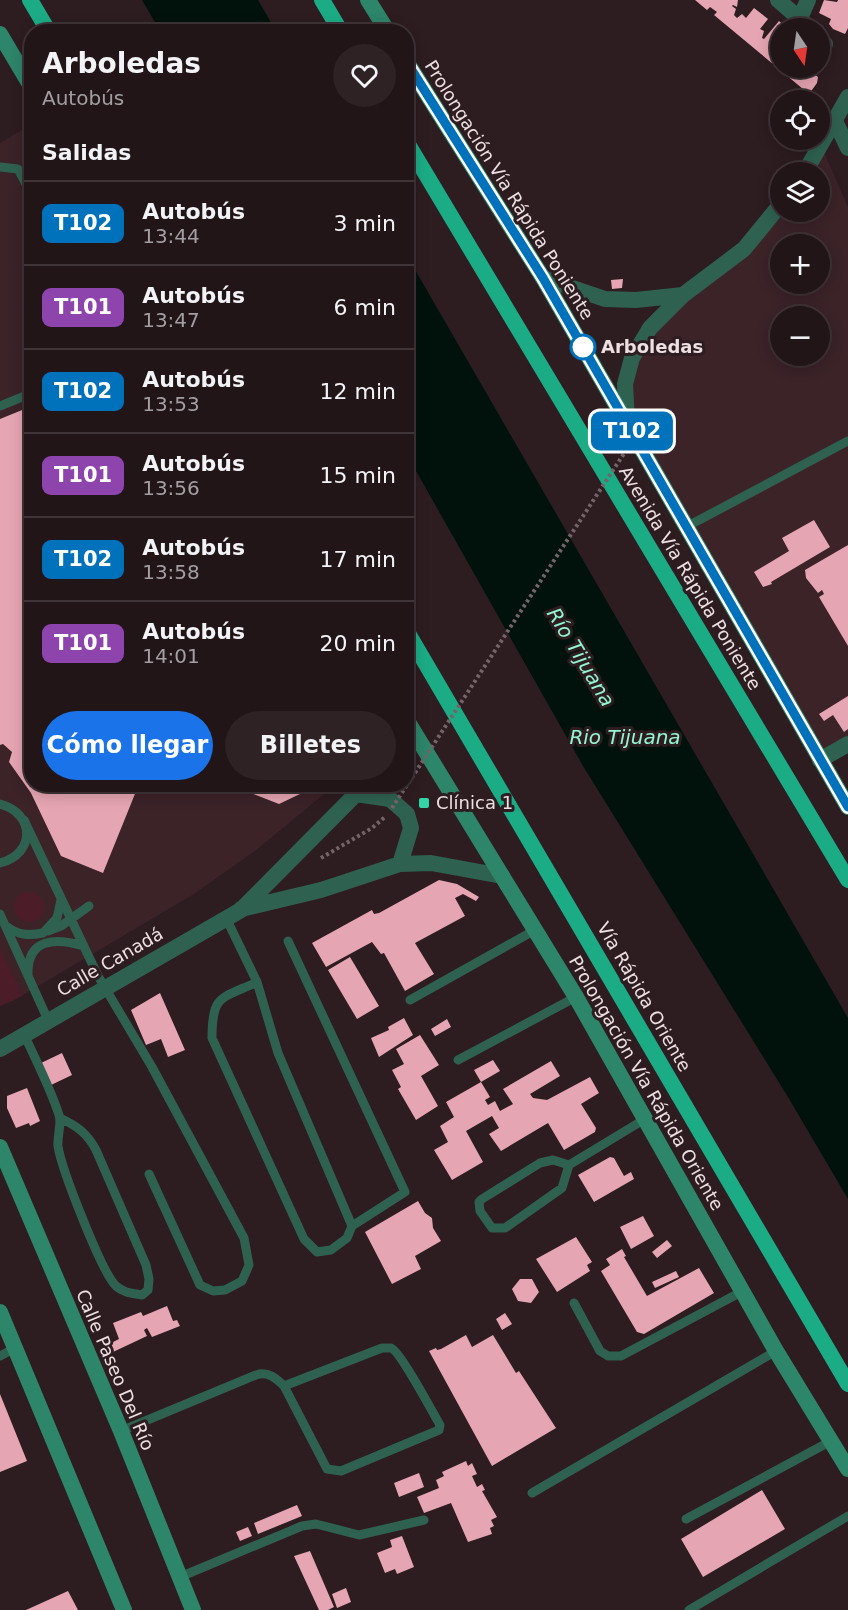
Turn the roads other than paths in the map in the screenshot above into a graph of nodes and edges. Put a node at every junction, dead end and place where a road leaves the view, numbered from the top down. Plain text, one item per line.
1 (30, 0) edge
2 (322, 0) edge
3 (368, 0) edge
4 (778, 0) edge
5 (808, 0) edge
6 (799, 18) edge
7 (806, 18) edge
8 (44, 24) edge
9 (336, 24) edge
10 (383, 24) edge
11 (0, 34) edge
12 (24, 74) edge
13 (414, 74) edge
14 (848, 97) edge
15 (835, 121) junction
16 (848, 148) edge
17 (414, 154) edge
18 (811, 162) edge
19 (0, 167) edge
20 (24, 180) edge
21 (770, 217) edge
22 (543, 278) junction
23 (683, 295) junction
24 (24, 396) edge
25 (0, 406) edge
26 (633, 425) junction
27 (848, 441) edge
28 (686, 527) junction
29 (414, 644) edge
30 (414, 651) edge
31 (429, 669) junction
32 (414, 732) edge
33 (848, 744) edge
34 (820, 760) junction
35 (356, 792) edge
36 (368, 792) edge
37 (0, 804) edge
38 (848, 807) edge
39 (24, 820) junction
40 (0, 863) edge
41 (400, 864) junction
42 (502, 876) junction
43 (848, 880) edge
44 (61, 899) junction
45 (89, 906) dead end
46 (0, 914) edge
47 (233, 914) junction
48 (71, 919) junction
49 (6, 926) junction
50 (535, 930) junction
51 (43, 933) junction
52 (288, 941) dead end
53 (84, 946) junction
54 (28, 978) junction
55 (257, 982) junction
56 (104, 988) junction
57 (576, 997) junction
58 (410, 1000) dead end
59 (48, 1020) junction
60 (24, 1034) junction
61 (0, 1048) edge
62 (458, 1060) dead end
63 (60, 1118) junction
64 (645, 1119) junction
65 (0, 1147) edge
66 (569, 1165) junction
67 (149, 1174) dead end
68 (352, 1226) junction
69 (743, 1291) junction
70 (574, 1303) dead end
71 (0, 1312) edge
72 (777, 1351) junction
73 (8, 1352) edge
74 (848, 1384) edge
75 (284, 1386) junction
76 (121, 1431) junction
77 (831, 1441) junction
78 (848, 1468) edge
79 (532, 1493) dead end
80 (848, 1516) edge
81 (686, 1519) dead end
82 (424, 1520) dead end
83 (180, 1577) junction
84 (124, 1610) edge
85 (193, 1610) edge
86 (689, 1610) edge

1 - 8 highway
2 - 9 highway
3 - 10 main road
4 - 6 street
5 - 7 street
11 - 12 main road
13 - 22 main road, Prolongación Vía Rápida Poniente
14 - 15 street
15 - 16 street
15 - 18 street
17 - 43 highway, Avenida Vía Rápida Poniente
19 - 20 lane
21 - 23 street
22 - 23 street
22 - 26 main road, Prolongación Vía Rápida Poniente
23 - 26 street
24 - 25 lane
26 - 28 main road, Prolongación Vía Rápida Poniente
27 - 28 lane
28 - 34 main road, Prolongación Vía Rápida Poniente
29 - 31 highway, Vía Rápida Oriente
30 - 31 highway
31 - 74 highway, Vía Rápida Oriente
32 - 42 main road, Prolongación Vía Rápida Oriente
33 - 34 street
34 - 38 main road, Prolongación Vía Rápida Poniente
35 - 47 street, Calle Canadá
36 - 41 street
37 - 39 lane
39 - 40 lane
39 - 44 lane
41 - 42 street, Calle Canadá
41 - 47 street, Calle Canadá
42 - 50 main road, Prolongación Vía Rápida Oriente
44 - 48 lane
44 - 51 lane
45 - 48 lane
46 - 49 lane
47 - 55 lane
47 - 56 street, Calle Canadá
48 - 51 lane
48 - 53 lane
49 - 51 lane
49 - 54 lane
50 - 57 main road, Prolongación Vía Rápida Oriente
50 - 58 lane
52 - 68 lane
53 - 54 lane
53 - 56 lane
54 - 59 lane
55 - 68 lane
55 - 68 lane
56 - 59 street, Calle Canadá
56 - 67 lane
57 - 62 lane
57 - 64 main road, Prolongación Vía Rápida Oriente
59 - 60 street, Calle Canadá
60 - 61 street, Calle Canadá
60 - 63 lane
63 - 63 lane
64 - 66 lane
64 - 69 main road, Prolongación Vía Rápida Oriente
65 - 76 main road, Calle Paseo Del Río
66 - 66 lane
69 - 70 lane
69 - 72 main road, Prolongación Vía Rápida Oriente
71 - 73 main road
72 - 77 main road, Prolongación Vía Rápida Oriente
72 - 79 lane
73 - 84 main road
75 - 75 lane
75 - 76 lane
76 - 83 main road, Calle Paseo Del Río
77 - 78 main road, Prolongación Vía Rápida Oriente
77 - 81 lane
80 - 86 lane
82 - 83 lane
83 - 85 main road, Calle Paseo Del Río

